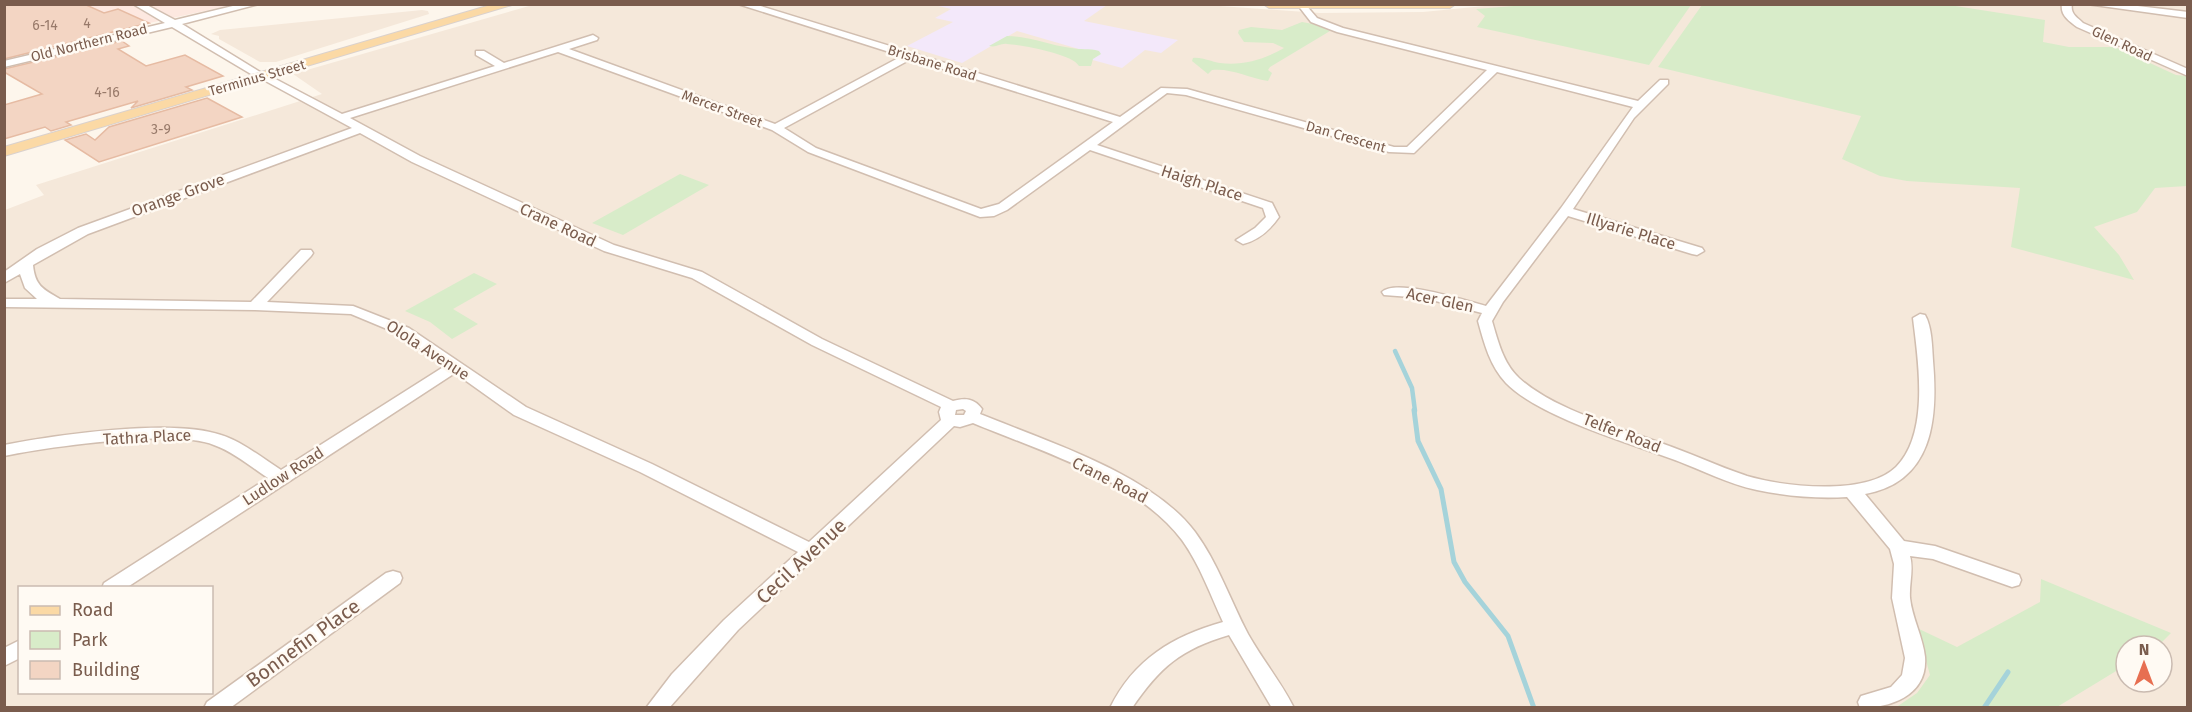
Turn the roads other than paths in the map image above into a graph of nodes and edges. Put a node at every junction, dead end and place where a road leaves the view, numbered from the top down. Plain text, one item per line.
1 (137, 4) edge
2 (255, 4) edge
3 (509, 4) edge
4 (742, 4) edge
5 (1269, 4) edge
6 (1450, 4) edge
7 (2067, 4) edge
8 (2091, 4) edge
9 (485, 5) edge
10 (1301, 6) edge
11 (457, 15) junction
12 (2187, 15) edge
13 (173, 23) junction
14 (593, 38) dead end
15 (559, 49) junction
16 (480, 53) dead end
17 (910, 56) junction
18 (4, 64) edge
19 (501, 65) junction
20 (1494, 69) junction
21 (2187, 73) edge
22 (259, 74) junction
23 (1664, 82) dead end
24 (1640, 105) junction
25 (340, 118) junction
26 (1122, 121) junction
27 (776, 128) junction
28 (361, 129) junction
29 (4, 144) edge
30 (1088, 145) junction
31 (4, 152) edge
32 (1565, 211) junction
33 (1243, 240) dead end
34 (1697, 251) dead end
35 (306, 253) dead end
36 (26, 263) junction
37 (4, 279) edge
38 (1389, 292) dead end
39 (4, 303) edge
40 (61, 304) junction
41 (255, 306) junction
42 (1491, 311) junction
43 (1920, 318) dead end
44 (455, 366) junction
45 (951, 413) junction
46 (4, 452) edge
47 (279, 477) junction
48 (1851, 490) junction
49 (1899, 548) junction
50 (812, 551) junction
51 (393, 578) dead end
52 (2012, 580) dead end
53 (114, 586) edge
54 (1234, 626) junction
55 (18, 649) edge
56 (4, 658) edge
57 (1868, 702) dead end
58 (214, 708) edge
59 (656, 708) edge
60 (1120, 708) edge
61 (1284, 708) edge

1 - 13 street, Crane Road
2 - 13 street, Old Northern Road
3 - 11 main road, Terminus Street
4 - 17 street, Brisbane Road
5 - 10 main road
6 - 10 main road
7 - 21 street, Glen Road
8 - 12 street
9 - 11 main road, Terminus Street
10 - 20 street
11 - 22 main road, Terminus Street
13 - 18 street, Old Northern Road
13 - 22 street, Crane Road
14 - 15 street
15 - 19 street
15 - 27 street, Mercer Street
16 - 19 street
17 - 26 street, Brisbane Road
17 - 27 street, Mercer Street
19 - 25 street
20 - 24 street
20 - 26 street, Dan Crescent
22 - 25 street, Crane Road
22 - 29 main road, Terminus Street
22 - 31 main road, Terminus Street
23 - 24 street
24 - 32 street
25 - 28 street, Crane Road
26 - 30 street
27 - 30 street
28 - 36 street, Orange Grove
28 - 45 street, Crane Road
30 - 33 street, Haigh Place
32 - 34 street, Illyarie Place
32 - 42 street
35 - 41 street
36 - 37 street, Orange Grove
36 - 40 street
38 - 42 street, Acer Glen
39 - 40 street, Olola Avenue
40 - 41 street, Olola Avenue
41 - 44 street, Olola Avenue
42 - 48 street, Telfer Road
43 - 48 street, Telfer Road
44 - 47 street, Ludlow Road
44 - 50 street, Olola Avenue
45 - 50 street, Cecil Avenue
45 - 54 street, Crane Road
46 - 47 street, Tathra Place
47 - 53 street, Ludlow Road
48 - 49 street
49 - 52 street
49 - 57 street
50 - 59 street, Cecil Avenue
51 - 58 street, Bonnefin Place
54 - 60 street
54 - 61 street, Crane Road
55 - 56 street

